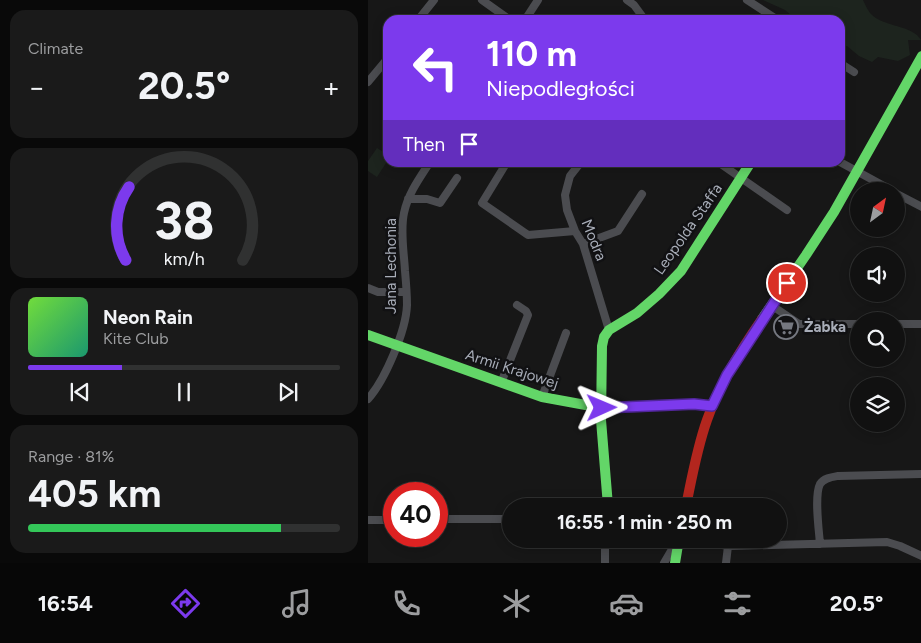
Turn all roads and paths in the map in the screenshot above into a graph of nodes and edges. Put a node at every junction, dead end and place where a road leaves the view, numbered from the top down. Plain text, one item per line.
1 (434, 0) edge
2 (482, 0) edge
3 (538, 0) edge
4 (627, 0) edge
5 (747, 0) edge
6 (422, 15) edge
7 (503, 15) edge
8 (528, 15) edge
9 (641, 15) edge
10 (770, 15) edge
11 (922, 56) edge
12 (383, 64) edge
13 (845, 66) edge
14 (854, 72) dead end
15 (368, 82) edge
16 (845, 165) edge
17 (427, 167) edge
18 (504, 167) edge
19 (577, 167) edge
20 (725, 167) edge
21 (749, 167) edge
22 (858, 173) junction
23 (457, 178) dead end
24 (741, 179) junction
25 (875, 182) edge
26 (642, 194) dead end
27 (906, 199) edge
28 (408, 200) junction
29 (922, 207) edge
30 (787, 210) dead end
31 (575, 231) junction
32 (583, 244) junction
33 (368, 288) edge
34 (406, 292) junction
35 (516, 305) dead end
36 (771, 305) junction
37 (850, 324) edge
38 (905, 324) edge
39 (922, 324) edge
40 (609, 330) junction
41 (566, 333) dead end
42 (368, 335) edge
43 (397, 345) junction
44 (501, 383) junction
45 (542, 397) junction
46 (368, 399) edge
47 (712, 406) junction
48 (602, 408) junction
49 (922, 474) edge
50 (609, 498) edge
51 (688, 498) edge
52 (502, 519) edge
53 (368, 520) edge
54 (383, 520) edge
55 (448, 520) edge
56 (820, 544) junction
57 (787, 545) edge
58 (605, 548) edge
59 (673, 548) edge
60 (677, 548) edge
61 (728, 548) edge
62 (922, 556) edge
63 (605, 563) edge
64 (664, 563) edge
65 (675, 563) edge
66 (726, 563) edge

1 - 6 street
2 - 7 street
3 - 8 street
4 - 9 street
5 - 10 street
11 - 22 street
12 - 15 street
13 - 14 street
16 - 22 street
17 - 28 street, Jana Lechonia
18 - 31 street
19 - 31 street, Modra
20 - 24 street
21 - 24 street, Leopolda Staffa
22 - 25 street
22 - 36 street
23 - 28 street
24 - 30 street, Leopolda Staffa
24 - 40 street, Leopolda Staffa
26 - 32 street
27 - 29 street
28 - 34 street, Jana Lechonia
31 - 32 street, Modra
32 - 40 street, Modra
33 - 34 street
34 - 43 street, Jana Lechonia
35 - 44 street
36 - 37 street
36 - 47 street
38 - 39 street
40 - 48 street
41 - 45 street
42 - 43 street, Armii Krajowej
43 - 44 street, Armii Krajowej
43 - 46 street, Jana Lechonia
44 - 45 street, Armii Krajowej
45 - 48 street, Armii Krajowej
47 - 48 street, Armii Krajowej
47 - 51 street
48 - 50 street
49 - 56 street
52 - 55 street
53 - 54 street
56 - 57 street
56 - 62 street
58 - 63 street
59 - 64 street
60 - 65 street
61 - 66 street

